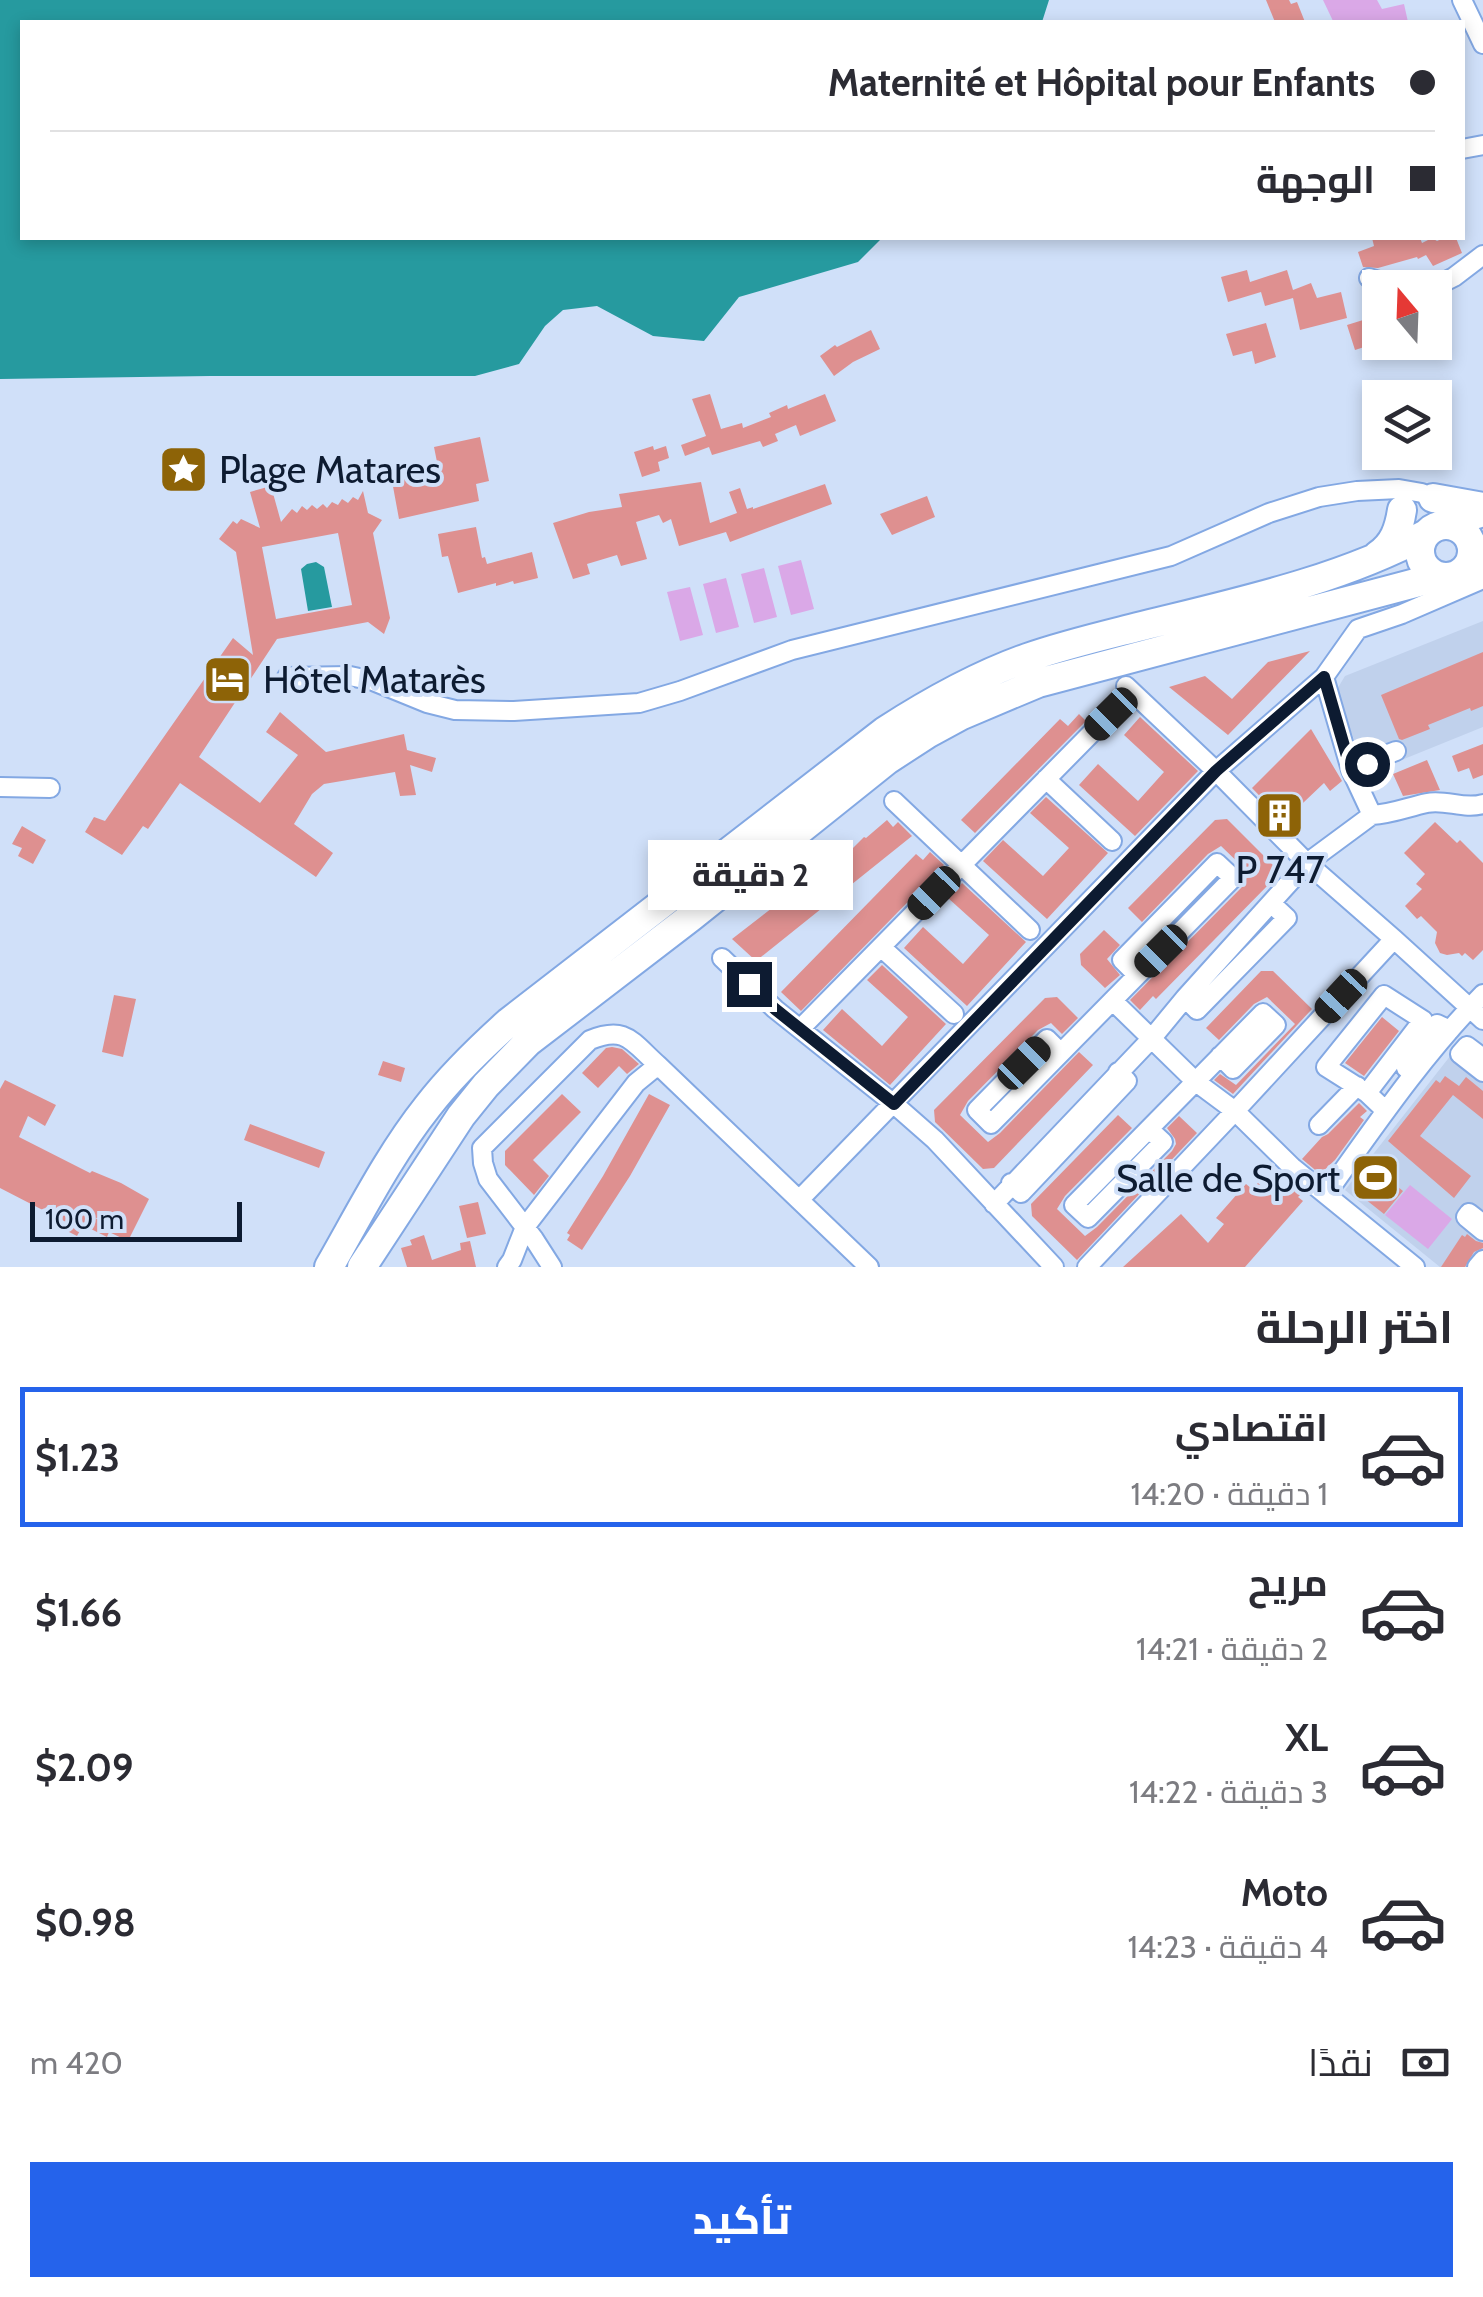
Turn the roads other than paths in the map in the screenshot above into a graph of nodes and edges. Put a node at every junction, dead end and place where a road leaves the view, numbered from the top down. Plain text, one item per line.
1 (1462, 0) edge
2 (1483, 44) edge
3 (1483, 255) edge
4 (1452, 278) edge
5 (1375, 490) junction
6 (1402, 510) junction
7 (1447, 524) edge
8 (1374, 558) junction
9 (1464, 574) edge
10 (287, 677) dead end
11 (1324, 677) junction
12 (1216, 771) junction
13 (1046, 779) junction
14 (0, 786) edge
15 (50, 788) dead end
16 (894, 801) dead end
17 (1481, 811) edge
18 (1372, 814) junction
19 (1112, 841) dead end
20 (1307, 864) junction
21 (961, 866) junction
22 (1030, 930) dead end
23 (1394, 938) junction
24 (881, 947) junction
25 (722, 958) dead end
26 (1137, 975) junction
27 (1483, 994) edge
28 (1113, 1001) junction
29 (954, 1014) dead end
30 (1476, 1014) edge
31 (801, 1028) junction
32 (1152, 1038) junction
33 (1061, 1052) junction
34 (1220, 1056) dead end
35 (1483, 1058) edge
36 (658, 1065) junction
37 (1483, 1072) edge
38 (1196, 1082) junction
39 (1372, 1099) junction
40 (894, 1104) junction
41 (1236, 1111) junction
42 (1319, 1125) dead end
43 (1149, 1128) junction
44 (1332, 1186) dead end
45 (799, 1200) junction
46 (994, 1204) junction
47 (526, 1228) junction
48 (1483, 1260) edge
49 (370, 1262) edge
50 (330, 1267) edge
51 (506, 1267) edge
52 (552, 1267) edge
53 (869, 1267) edge
54 (1054, 1267) edge
55 (1087, 1267) edge
56 (1415, 1267) edge
57 (1477, 1267) edge

1 - 2 street
3 - 4 street
5 - 6 street
5 - 7 street
5 - 10 street
6 - 7 street
6 - 8 highway
7 - 8 highway
7 - 9 highway
7 - 9 highway
8 - 50 highway
9 - 11 street
9 - 49 highway
11 - 12 street
11 - 18 street
12 - 13 street
12 - 20 street
12 - 40 street
13 - 19 street
13 - 21 street
14 - 15 street
16 - 21 street
17 - 18 street
18 - 20 street
20 - 23 street
20 - 32 street
21 - 22 street
21 - 24 street
23 - 30 street
23 - 41 street
24 - 29 street
24 - 31 street
25 - 31 street
26 - 26 street
26 - 28 street
27 - 30 street
28 - 32 street
28 - 33 street
30 - 39 street
31 - 40 street
32 - 38 street
32 - 46 street
33 - 33 street
34 - 38 street
35 - 37 street
36 - 45 street
36 - 47 street
36 - 47 street
38 - 41 street
38 - 43 street
39 - 39 street
39 - 42 street
39 - 44 street
40 - 45 street
40 - 46 street
41 - 55 street
41 - 56 street
43 - 43 street
45 - 53 street
46 - 54 street
47 - 51 street
47 - 52 street
48 - 57 street

